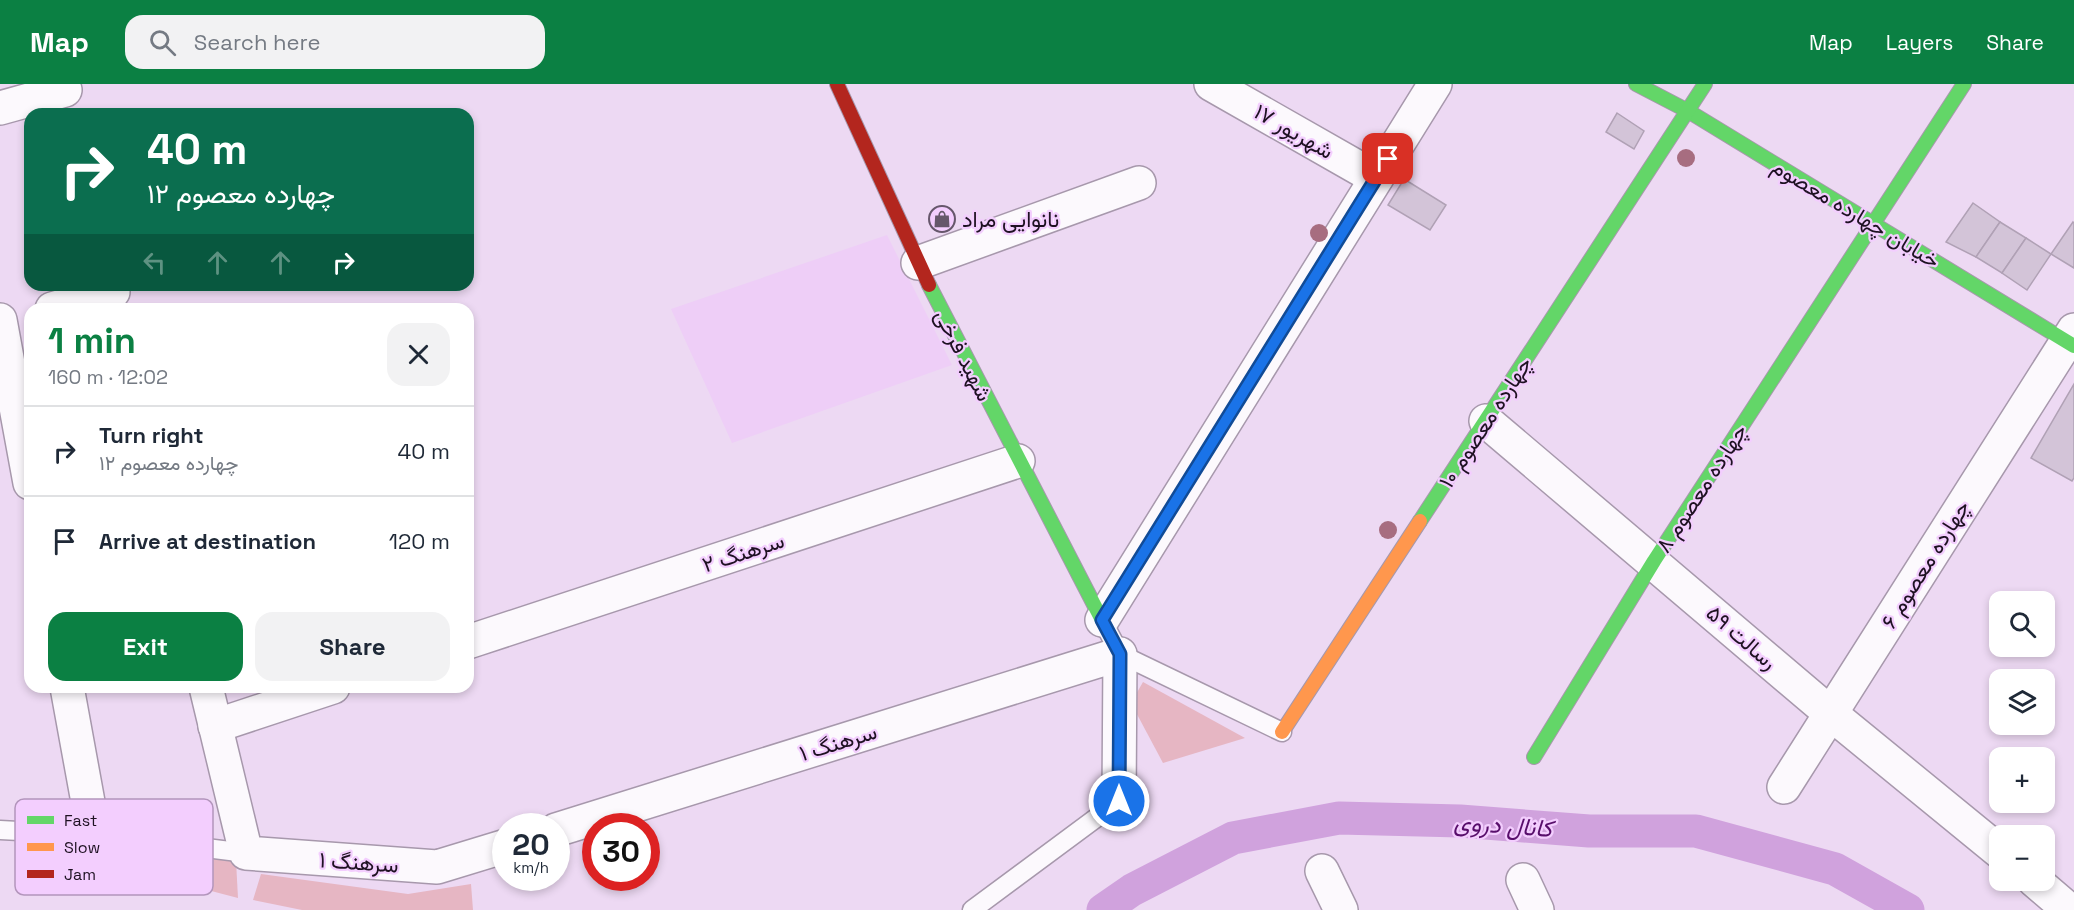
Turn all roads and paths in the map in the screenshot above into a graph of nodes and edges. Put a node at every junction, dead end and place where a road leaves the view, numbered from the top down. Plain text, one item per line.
1 (837, 84) edge
2 (1212, 84) edge
3 (1435, 84) edge
4 (1636, 84) edge
5 (1705, 84) edge
6 (1965, 84) edge
7 (67, 96) edge
8 (0, 108) edge
9 (1688, 111) junction
10 (1376, 178) junction
11 (1139, 183) dead end
12 (1873, 223) junction
13 (918, 263) junction
14 (114, 295) edge
15 (79, 303) edge
16 (8, 320) edge
17 (2072, 339) edge
18 (1486, 421) junction
19 (24, 439) edge
20 (1018, 461) junction
21 (1654, 561) junction
22 (1102, 620) junction
23 (474, 640) edge
24 (1120, 654) junction
25 (68, 693) edge
26 (207, 693) edge
27 (315, 693) edge
28 (1830, 712) junction
29 (215, 726) junction
30 (1282, 732) joint
31 (1534, 757) dead end
32 (1784, 787) dead end
33 (88, 799) edge
34 (1119, 801) joint
35 (570, 826) edge
36 (0, 831) edge
37 (15, 831) edge
38 (1989, 843) edge
39 (213, 849) edge
40 (492, 850) edge
41 (246, 853) junction
42 (1322, 871) dead end
43 (1524, 880) dead end
44 (2047, 891) edge
45 (972, 910) edge
46 (1341, 910) edge
47 (1537, 910) edge
48 (2069, 910) edge

1 - 13 street, شهید فرخی
2 - 10 street, ۱۷ شهریور
3 - 10 street
4 - 9 street, خیابان چهارده معصوم
5 - 9 street, چهارده معصوم ۱۰
6 - 12 street, چهارده معصوم ۸
7 - 8 street
9 - 12 street, خیابان چهارده معصوم
9 - 18 street, چهارده معصوم ۱۰
10 - 22 street
11 - 13 street
12 - 17 street, خیابان چهارده معصوم
12 - 21 street, چهارده معصوم ۸
13 - 20 street, شهید فرخی
14 - 15 street
16 - 19 street
17 - 28 street, چهارده معصوم ۶
18 - 21 street, رسالت ۵۹
18 - 30 street, چهارده معصوم ۱۰
20 - 22 street, شهید فرخی
20 - 23 street, سرهنگ ۲
21 - 28 street, رسالت ۵۹
21 - 31 street, چهارده معصوم ۸
22 - 24 lane
24 - 30 lane
24 - 34 street
24 - 35 street, سرهنگ ۱
25 - 33 street
26 - 29 street
27 - 29 street
28 - 32 street, چهارده معصوم ۶
28 - 38 street, رسالت ۵۹
29 - 41 street
34 - 45 lane
36 - 37 lane
39 - 41 lane
40 - 41 street, سرهنگ ۱
42 - 46 street
43 - 47 street
44 - 48 street

